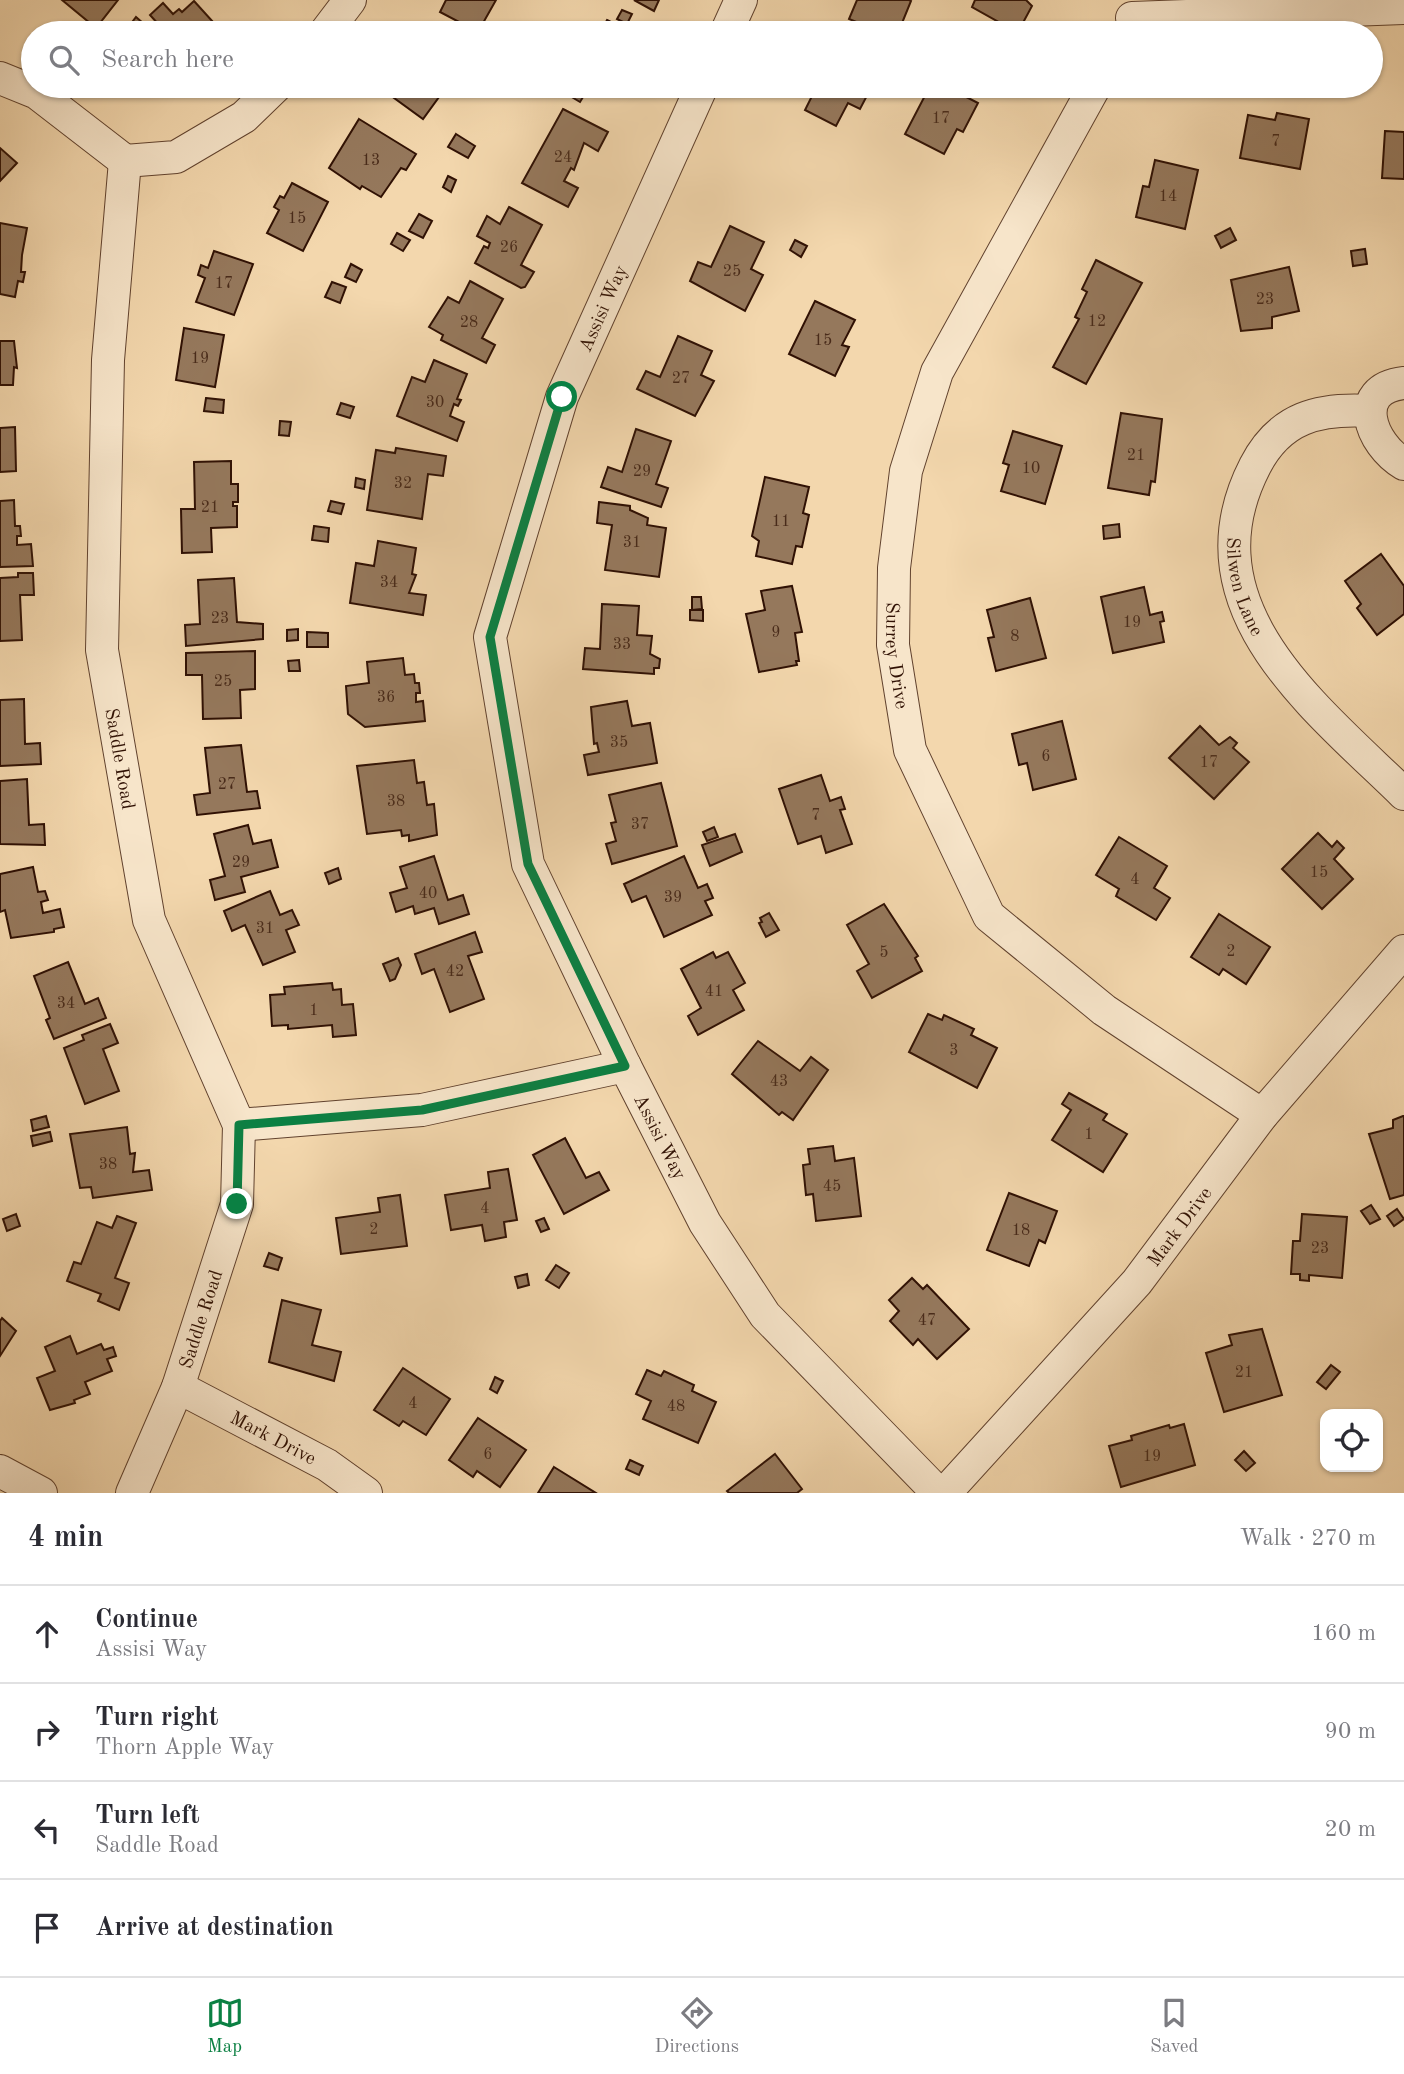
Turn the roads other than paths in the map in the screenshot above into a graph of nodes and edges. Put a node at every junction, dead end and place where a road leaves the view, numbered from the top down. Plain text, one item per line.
1 (350, 0) edge
2 (741, 0) edge
3 (1404, 8) edge
4 (1132, 17) edge
5 (334, 21) edge
6 (731, 21) edge
7 (0, 78) edge
8 (21, 87) edge
9 (43, 98) edge
10 (264, 98) edge
11 (697, 98) edge
12 (1088, 98) edge
13 (125, 161) junction
14 (1404, 383) edge
15 (1370, 411) junction
16 (1404, 464) edge
17 (1404, 794) edge
18 (1404, 951) edge
19 (625, 1066) junction
20 (1262, 1115) junction
21 (239, 1125) junction
22 (178, 1387) junction
23 (0, 1471) edge
24 (41, 1493) edge
25 (132, 1493) edge
26 (366, 1493) edge
27 (938, 1493) edge
28 (945, 1493) edge

1 - 5 street
2 - 6 street
3 - 4 street
7 - 8 street
9 - 13 street
10 - 13 street
11 - 19 street, Assisi Way
12 - 20 street, Surrey Drive
13 - 21 street, Saddle Road
14 - 15 street
15 - 16 street
15 - 17 street, Silwen Lane
18 - 20 street, Mark Drive
19 - 21 street
19 - 27 street, Assisi Way
20 - 28 street, Mark Drive
21 - 22 street, Saddle Road
22 - 25 street, Saddle Road
22 - 26 street, Mark Drive
23 - 24 street

